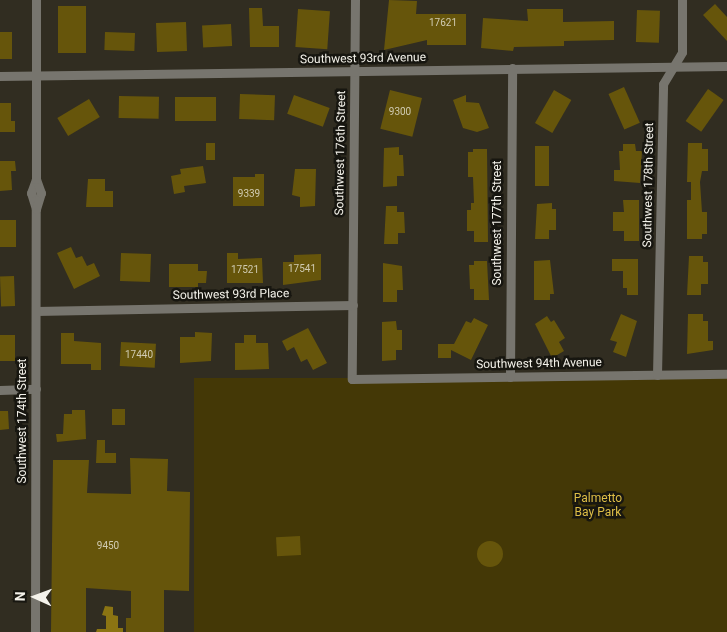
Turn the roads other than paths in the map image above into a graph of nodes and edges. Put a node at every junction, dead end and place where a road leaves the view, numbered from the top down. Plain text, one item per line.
1 (36, 0) edge
2 (355, 0) edge
3 (682, 0) edge
4 (727, 66) edge
5 (672, 67) junction
6 (512, 68) junction
7 (355, 72) junction
8 (0, 76) edge
9 (36, 76) junction
10 (353, 306) junction
11 (36, 312) junction
12 (727, 374) edge
13 (657, 375) junction
14 (510, 377) junction
15 (36, 389) junction
16 (0, 390) edge
17 (35, 632) edge

1 - 9 street, Southwest 174th Street
2 - 7 street, Southwest 176th Street
3 - 5 street, Southwest 178th Street
4 - 5 street, Southwest 93rd Avenue
5 - 6 street, Southwest 93rd Avenue
5 - 13 street, Southwest 178th Street
6 - 7 street, Southwest 93rd Avenue
6 - 14 street, Southwest 177th Street
7 - 9 street, Southwest 93rd Avenue
7 - 10 street, Southwest 176th Street
8 - 9 street, Southwest 93rd Avenue
9 - 11 street, Southwest 174th Street
10 - 11 street, Southwest 93rd Place
10 - 14 street, Southwest 94th Avenue
11 - 15 street, Southwest 174th Street
12 - 13 street, Southwest 94th Avenue
13 - 14 street, Southwest 94th Avenue
15 - 16 street
15 - 17 street, Southwest 174th Street

